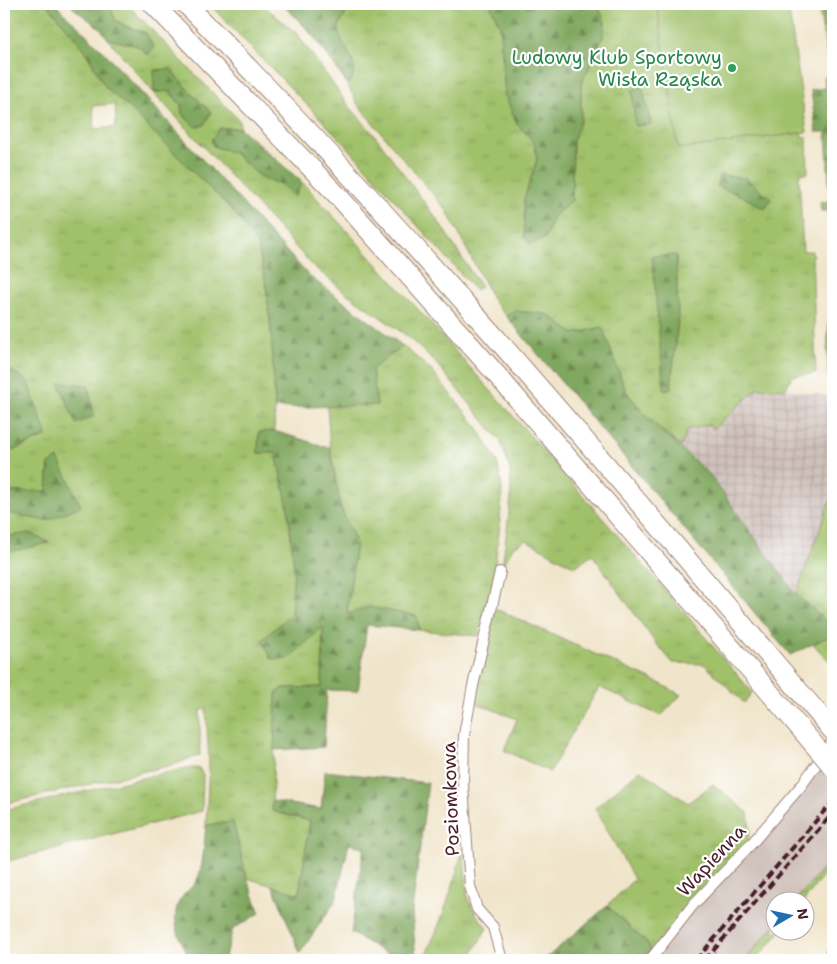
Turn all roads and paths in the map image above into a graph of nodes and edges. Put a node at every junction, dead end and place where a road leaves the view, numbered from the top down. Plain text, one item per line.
1 (153, 4) edge
2 (186, 4) edge
3 (500, 572) dead end
4 (833, 731) edge
5 (833, 741) edge
6 (833, 767) edge
7 (833, 942) edge
8 (502, 960) edge
9 (650, 960) edge
10 (829, 960) edge

1 - 6 highway, bridge
2 - 4 highway
3 - 8 street, Poziomkowa
5 - 9 street, Wapienna
7 - 10 street

